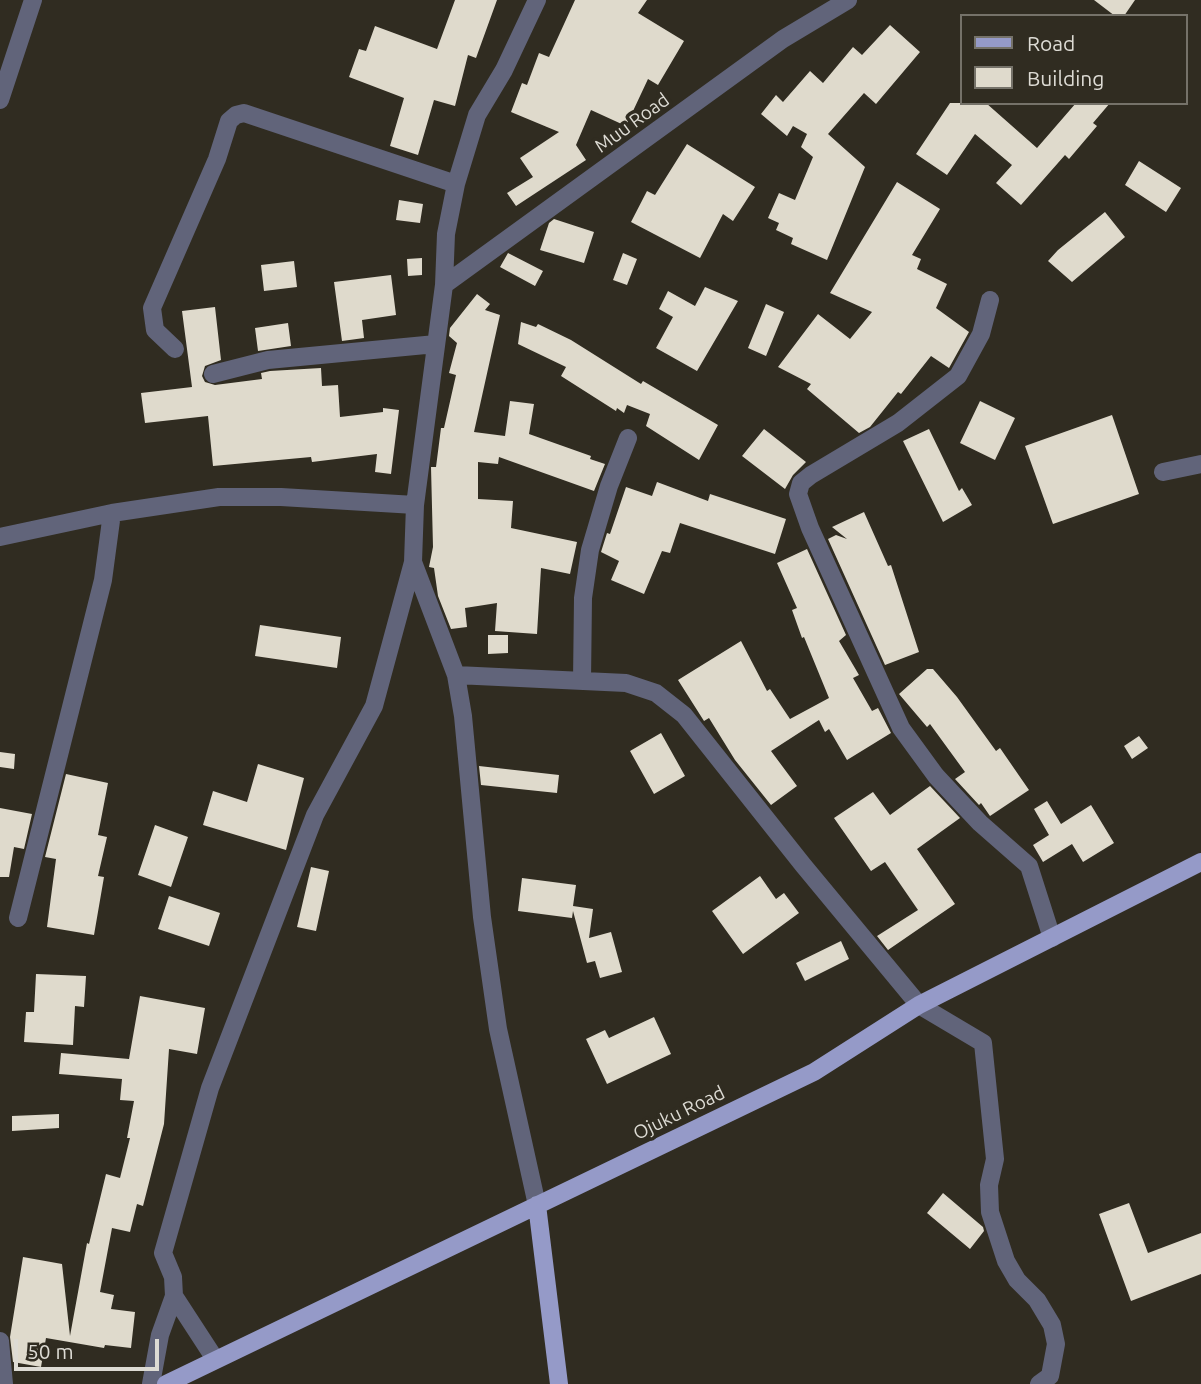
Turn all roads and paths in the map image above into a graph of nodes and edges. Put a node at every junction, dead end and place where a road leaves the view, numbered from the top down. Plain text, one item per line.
1 (33, 0) edge
2 (537, 0) edge
3 (848, 0) edge
4 (0, 100) edge
5 (456, 184) junction
6 (444, 285) junction
7 (989, 300) dead end
8 (436, 344) junction
9 (175, 349) dead end
10 (213, 374) dead end
11 (628, 438) dead end
12 (1201, 464) edge
13 (1163, 471) dead end
14 (415, 505) junction
15 (112, 513) junction
16 (0, 537) edge
17 (413, 562) junction
18 (456, 675) junction
19 (582, 681) junction
20 (1201, 862) edge
21 (18, 918) dead end
22 (1052, 938) junction
23 (919, 1005) junction
24 (537, 1205) junction
25 (174, 1296) junction
26 (0, 1353) edge
27 (215, 1359) junction
28 (4, 1384) edge
29 (151, 1384) edge
30 (166, 1384) edge
31 (559, 1384) edge
32 (1039, 1384) edge

1 - 4 street
2 - 5 street
3 - 6 street, Muu Road
5 - 6 street
5 - 9 street
6 - 8 street
7 - 22 street
8 - 10 street
8 - 14 street
11 - 19 street
12 - 13 street
14 - 15 street
14 - 17 street
15 - 16 street
15 - 21 street
17 - 18 street
17 - 25 street
18 - 19 street
18 - 24 street
19 - 23 street
20 - 22 main road, Ojuku Road
22 - 23 main road, Ojuku Road
23 - 24 main road, Ojuku Road
23 - 32 street
24 - 27 main road, Ojuku Road
24 - 31 main road
25 - 27 street
25 - 29 street
26 - 28 street
27 - 30 main road, Ojuku Road

